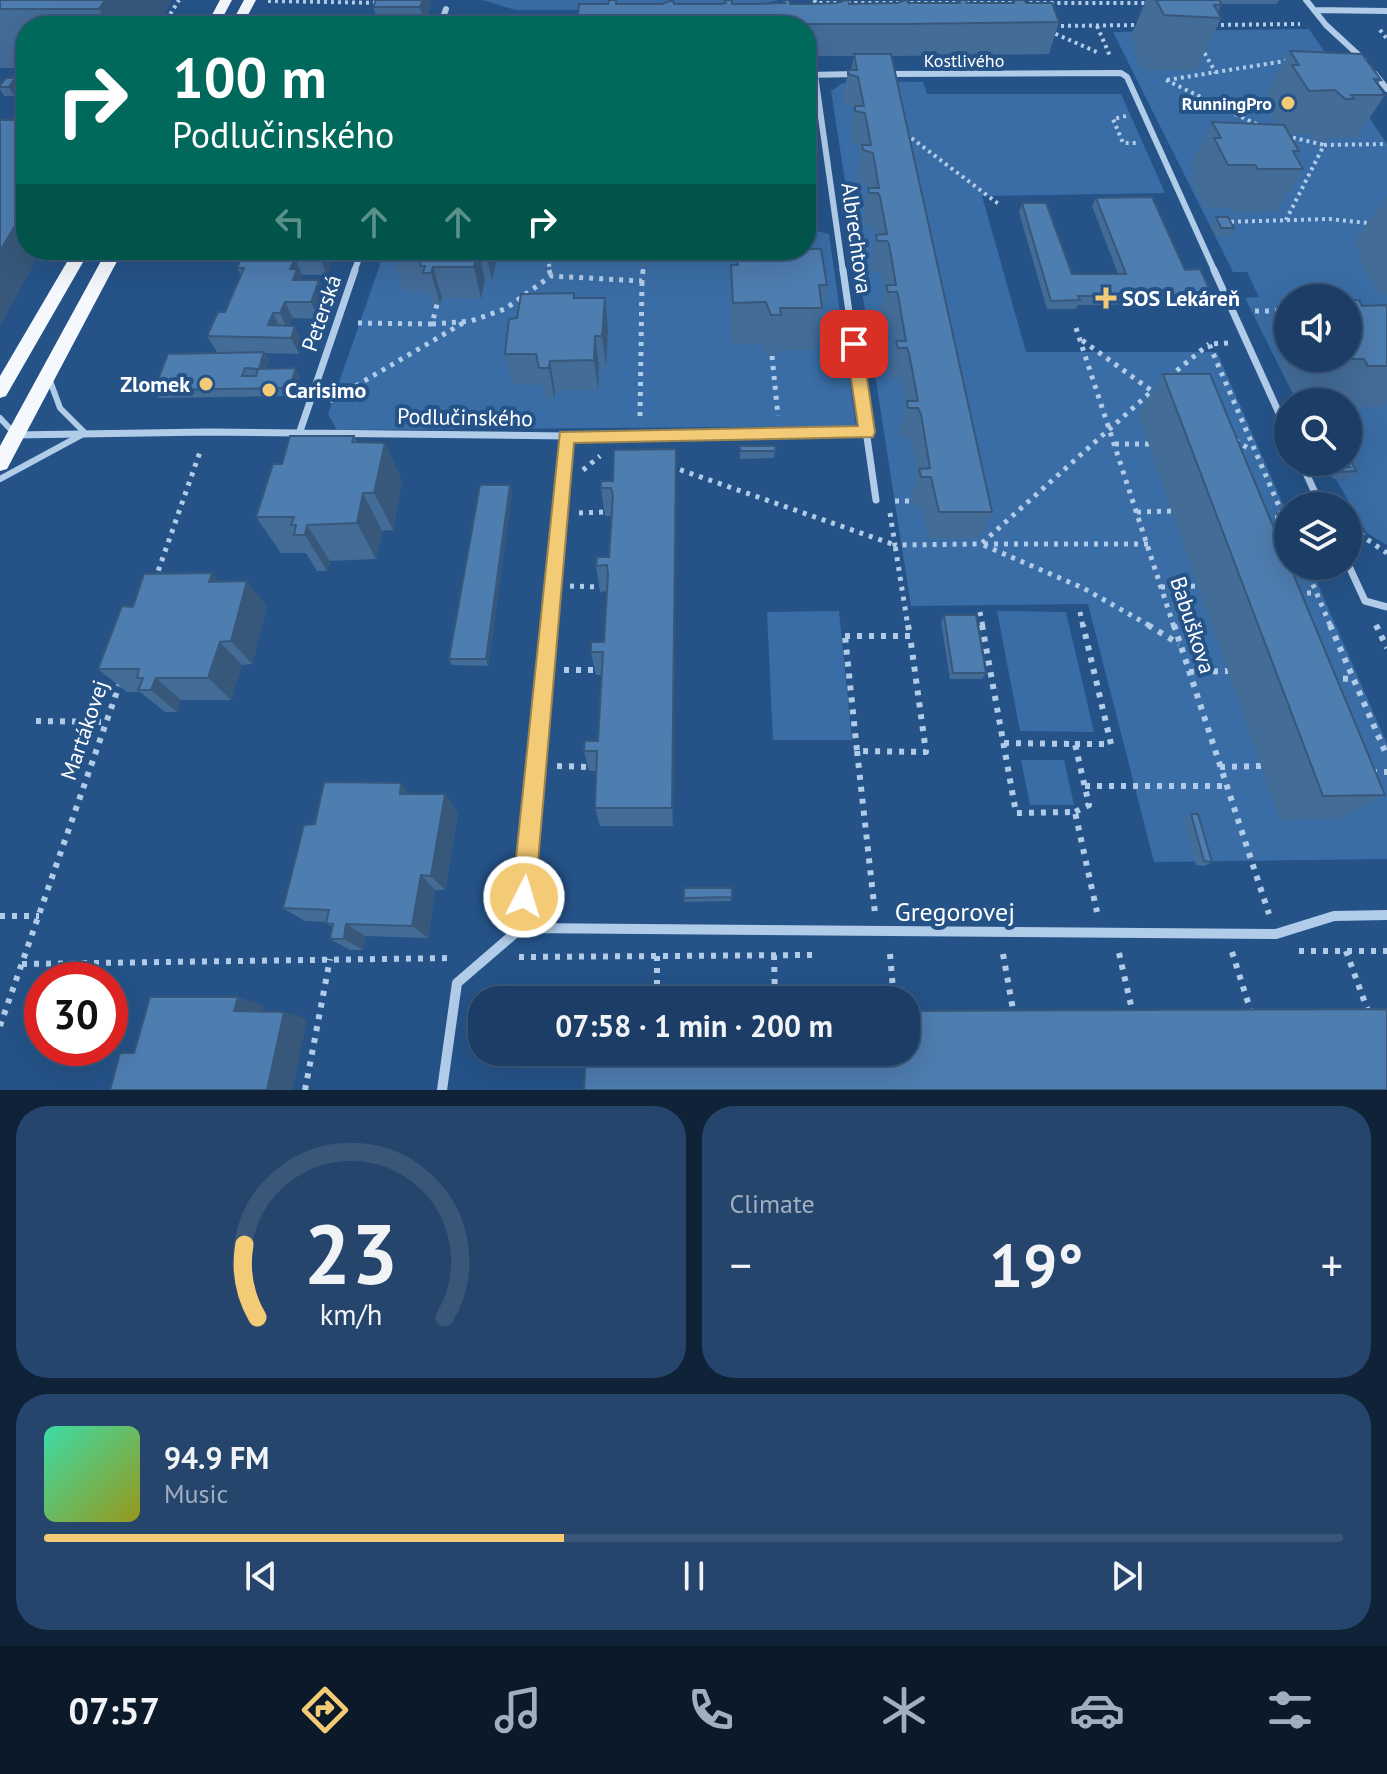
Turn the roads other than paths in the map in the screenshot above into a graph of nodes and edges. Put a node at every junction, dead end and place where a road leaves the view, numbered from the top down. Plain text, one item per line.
1 (1306, 0) edge
2 (446, 9) dead end
3 (1314, 10) junction
4 (1387, 11) edge
5 (444, 16) edge
6 (816, 75) edge
7 (816, 82) edge
8 (1387, 89) edge
9 (76, 260) edge
10 (110, 260) edge
11 (359, 260) edge
12 (48, 374) junction
13 (0, 391) edge
14 (1274, 402) edge
15 (0, 418) edge
16 (867, 432) junction
17 (85, 433) junction
18 (299, 434) junction
19 (566, 436) junction
20 (8, 438) edge
21 (0, 464) edge
22 (0, 479) edge
23 (876, 500) road end
24 (1355, 580) edge
25 (1387, 607) edge
26 (1387, 915) edge
27 (521, 928) junction
28 (442, 1090) edge

1 - 3 street
2 - 5 street
3 - 4 street
3 - 8 street
6 - 14 street, Kostlivého
7 - 16 street, Albrechtova
9 - 13 main road
10 - 12 main road
11 - 18 street, Peterská
12 - 17 lane
12 - 20 main road
15 - 20 lane
16 - 19 street, Podlučinského
16 - 23 street, Albrechtova
17 - 18 street, Podlučinského
17 - 20 street, Podlučinského
17 - 22 lane
18 - 19 street, Podlučinského
19 - 27 street
20 - 21 main road
24 - 25 street
26 - 27 street, Gregorovej
27 - 28 street

